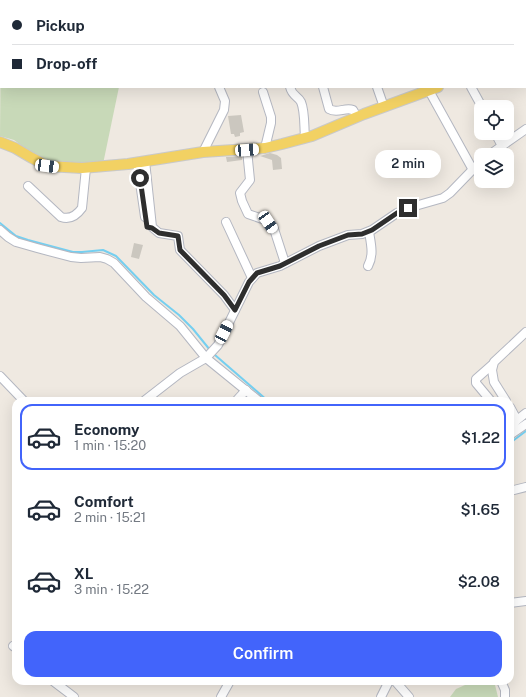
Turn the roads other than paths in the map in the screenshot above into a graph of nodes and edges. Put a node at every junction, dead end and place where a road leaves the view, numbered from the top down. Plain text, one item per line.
1 (219, 88) edge
2 (290, 88) edge
3 (323, 88) edge
4 (376, 88) edge
5 (472, 88) edge
6 (428, 89) edge
7 (263, 92) dead end
8 (478, 100) edge
9 (384, 107) junction
10 (357, 117) junction
11 (526, 129) edge
12 (305, 138) junction
13 (499, 140) edge
14 (0, 142) edge
15 (502, 146) junction
16 (265, 148) junction
17 (499, 148) edge
18 (247, 150) junction
19 (203, 152) junction
20 (141, 162) junction
21 (86, 168) junction
22 (473, 170) joint
23 (28, 186) dead end
24 (226, 222) dead end
25 (0, 230) edge
26 (369, 232) junction
27 (285, 263) junction
28 (368, 266) dead end
29 (252, 278) junction
30 (235, 310) junction
31 (526, 332) edge
32 (206, 358) junction
33 (493, 364) junction
34 (0, 376) edge
35 (246, 390) junction
36 (20, 397) edge
37 (149, 397) edge
38 (240, 397) edge
39 (254, 397) edge
40 (488, 397) edge
41 (503, 397) edge
42 (526, 413) edge
43 (514, 414) edge
44 (518, 420) junction
45 (514, 424) edge
46 (526, 424) edge
47 (514, 428) edge
48 (526, 487) edge
49 (514, 490) edge
50 (526, 602) edge
51 (514, 603) edge
52 (58, 685) edge
53 (228, 685) edge
54 (387, 685) edge
55 (399, 685) edge
56 (502, 685) edge
57 (74, 697) edge
58 (221, 697) edge
59 (381, 697) edge
60 (410, 697) edge
61 (505, 697) edge

1 - 19 street
2 - 12 street
3 - 10 street
4 - 9 street
5 - 8 street
6 - 9 main road
6 - 22 street
7 - 16 street
9 - 10 main road
10 - 12 main road
11 - 15 street
12 - 16 main road
13 - 15 street
14 - 21 main road
15 - 17 street
16 - 18 main road
18 - 19 main road
18 - 27 street
19 - 20 main road
20 - 21 main road
20 - 30 street
21 - 23 street
22 - 26 street
24 - 29 street
25 - 32 street
26 - 27 street
26 - 28 street
27 - 29 street
29 - 30 street
30 - 32 street
31 - 33 street
32 - 35 street
32 - 37 street
33 - 40 street
33 - 41 street
34 - 36 street
35 - 38 street
35 - 39 street
42 - 44 street
43 - 44 street
44 - 45 street
46 - 47 street
48 - 49 street
50 - 51 street
52 - 57 street
53 - 58 street
54 - 59 street
55 - 60 street
56 - 61 street

